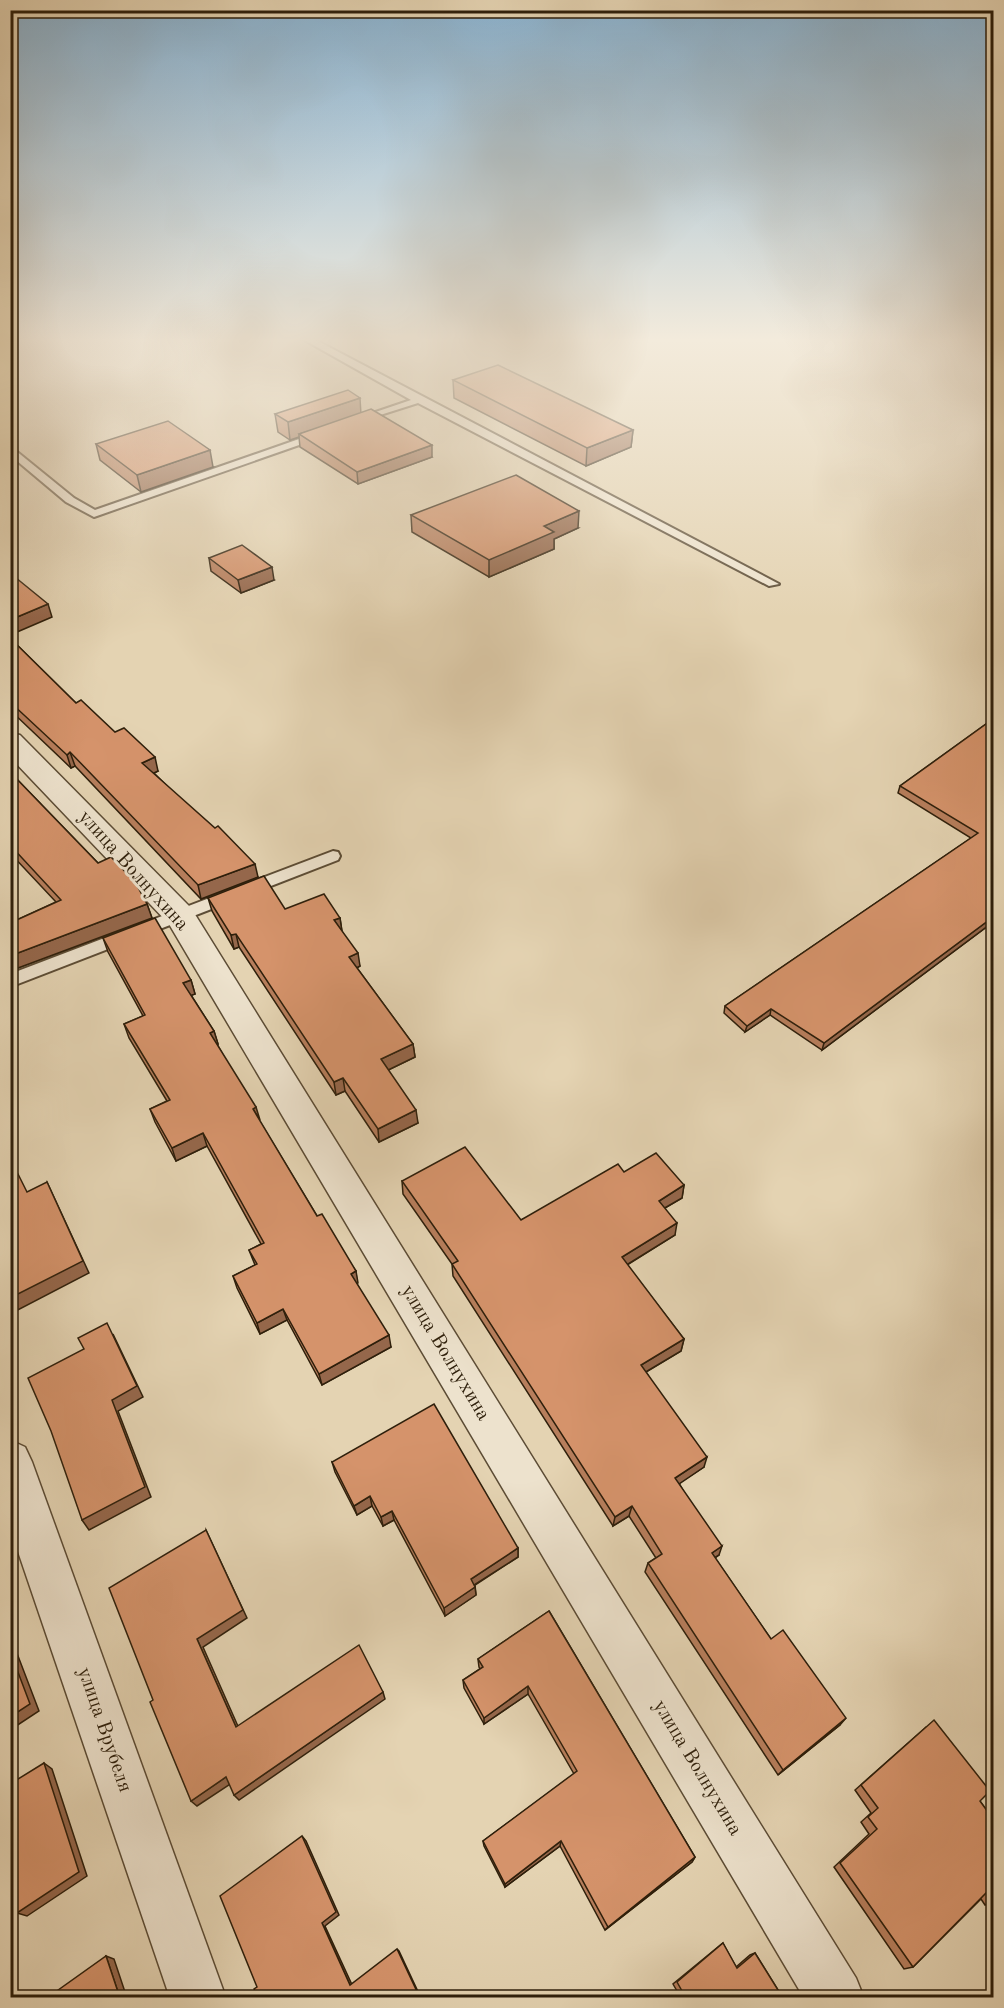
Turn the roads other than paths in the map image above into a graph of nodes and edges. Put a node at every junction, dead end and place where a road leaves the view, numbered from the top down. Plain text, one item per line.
1 (478, 431) edge
2 (329, 432) edge
3 (10, 449) edge
4 (773, 584) dead end
5 (10, 741) edge
6 (333, 856) dead end
7 (180, 916) junction
8 (10, 981) edge
9 (10, 1462) edge
10 (198, 1998) edge
11 (836, 1998) edge

1 - 4 lane
2 - 3 lane
5 - 7 street, улица Волнухина
6 - 7 lane
7 - 8 lane
7 - 11 street, улица Волнухина
9 - 10 street, улица Врубеля

